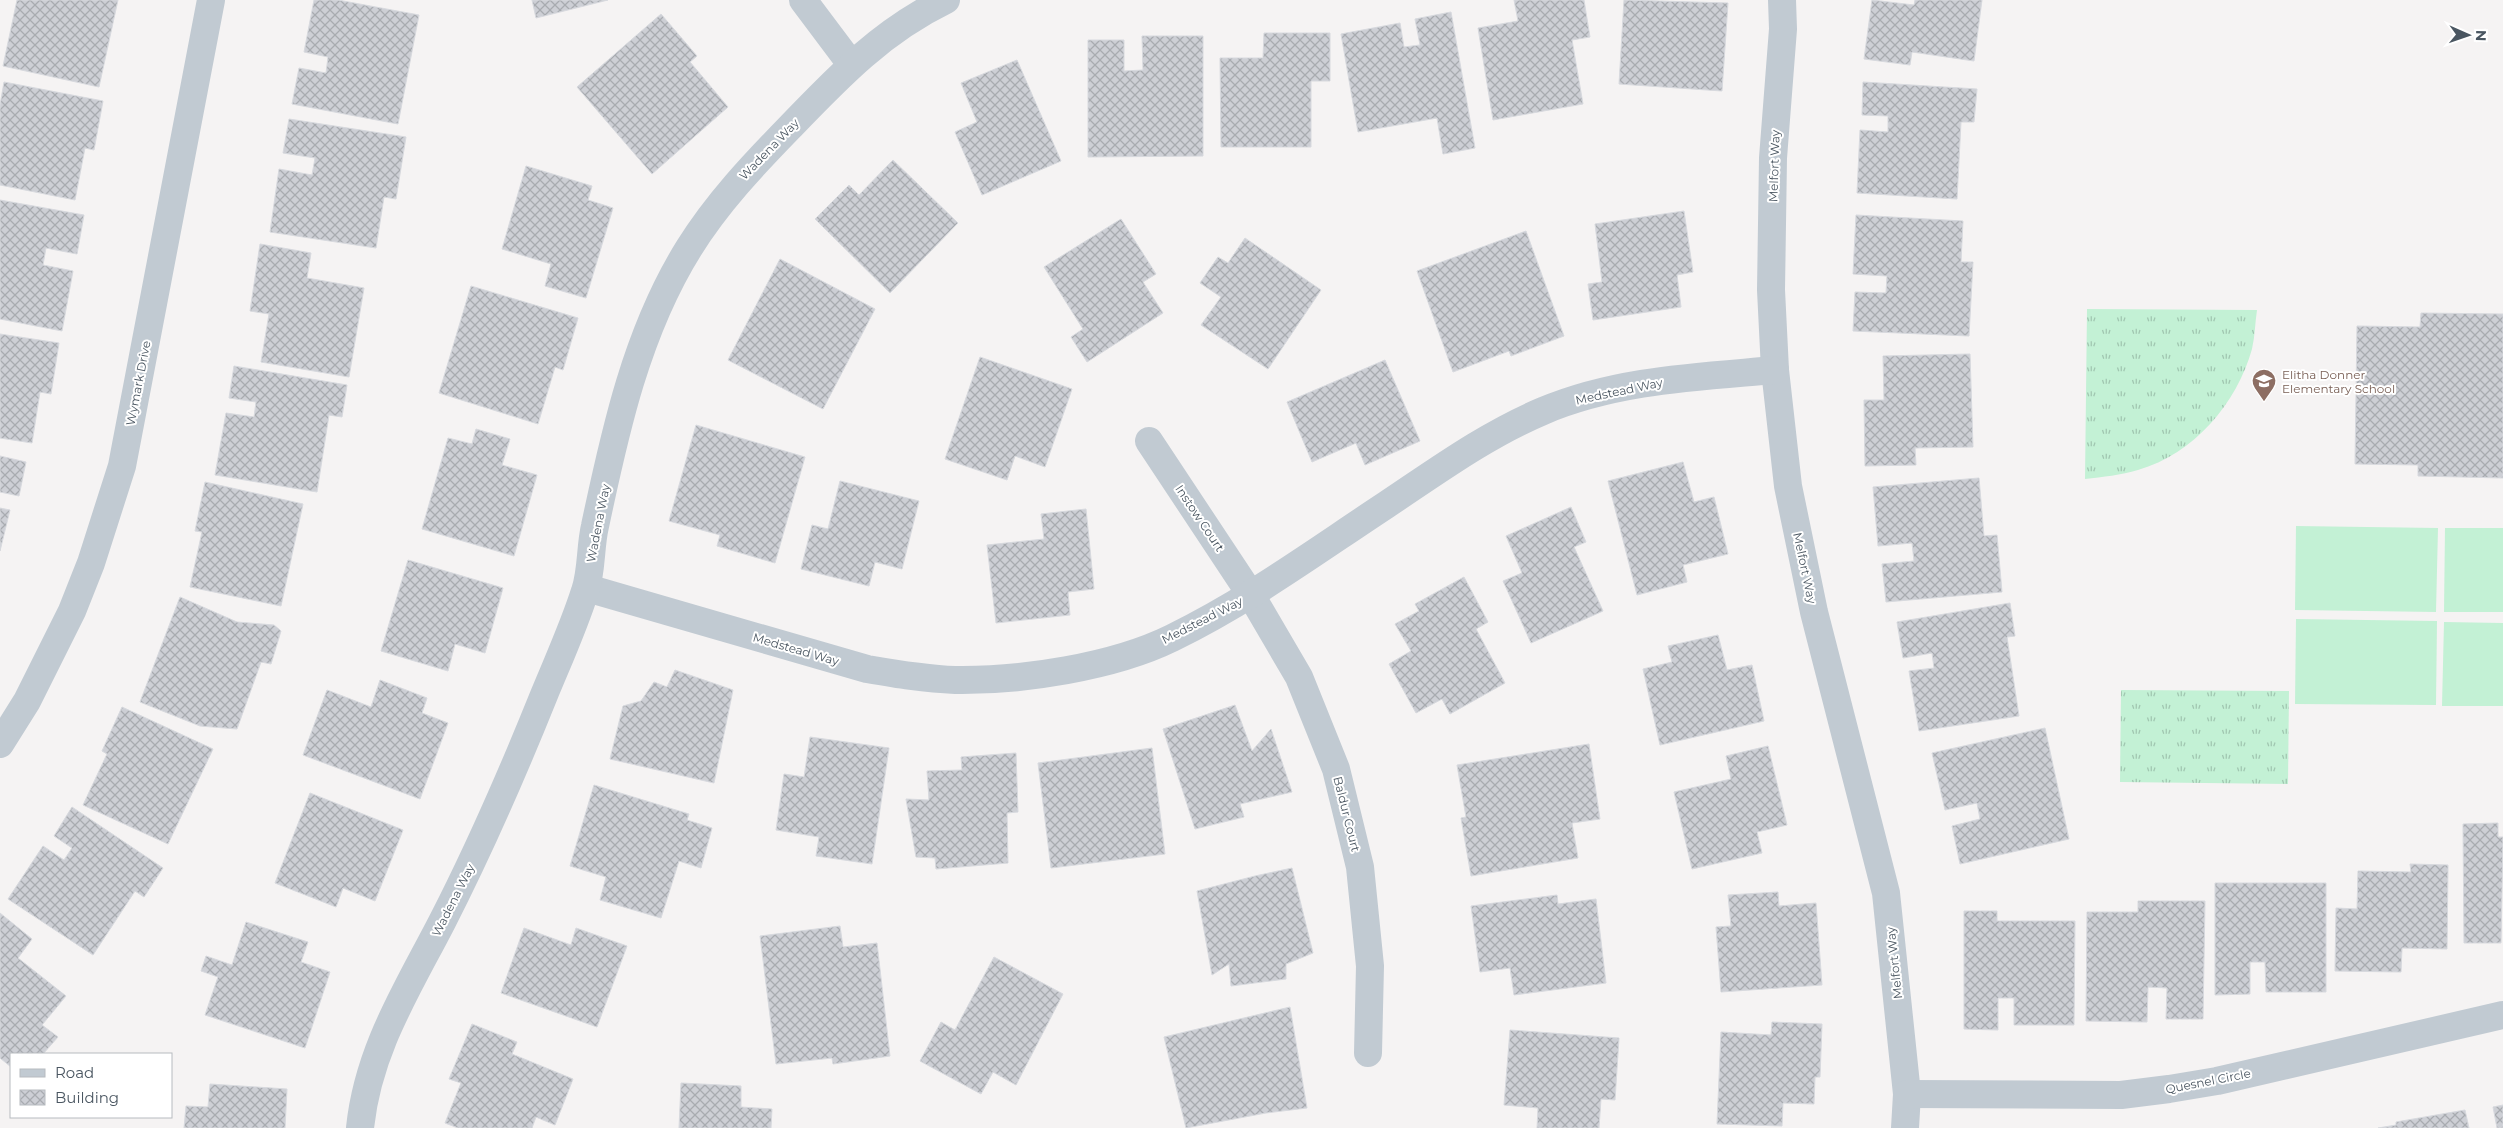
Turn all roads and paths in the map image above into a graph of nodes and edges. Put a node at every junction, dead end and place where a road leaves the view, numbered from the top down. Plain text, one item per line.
1 (211, 0) edge
2 (803, 0) edge
3 (946, 0) edge
4 (1782, 0) edge
5 (851, 64) junction
6 (1775, 370) junction
7 (1149, 441) dead end
8 (587, 588) junction
9 (1252, 595) junction
10 (0, 744) edge
11 (2503, 1015) edge
12 (1368, 1053) dead end
13 (1907, 1094) junction
14 (360, 1128) edge
15 (1905, 1128) edge

1 - 10 street, Wymark Drive
2 - 5 street
3 - 5 street, Wadena Way
4 - 6 street, Melfort Way
5 - 8 street, Wadena Way
6 - 9 street, Medstead Way
6 - 13 street, Melfort Way
7 - 9 street, Instow Court
8 - 9 street, Medstead Way
8 - 14 street, Wadena Way
9 - 12 street, Baldur Court
11 - 13 street, Quesnel Circle
13 - 15 street, Melfort Way

